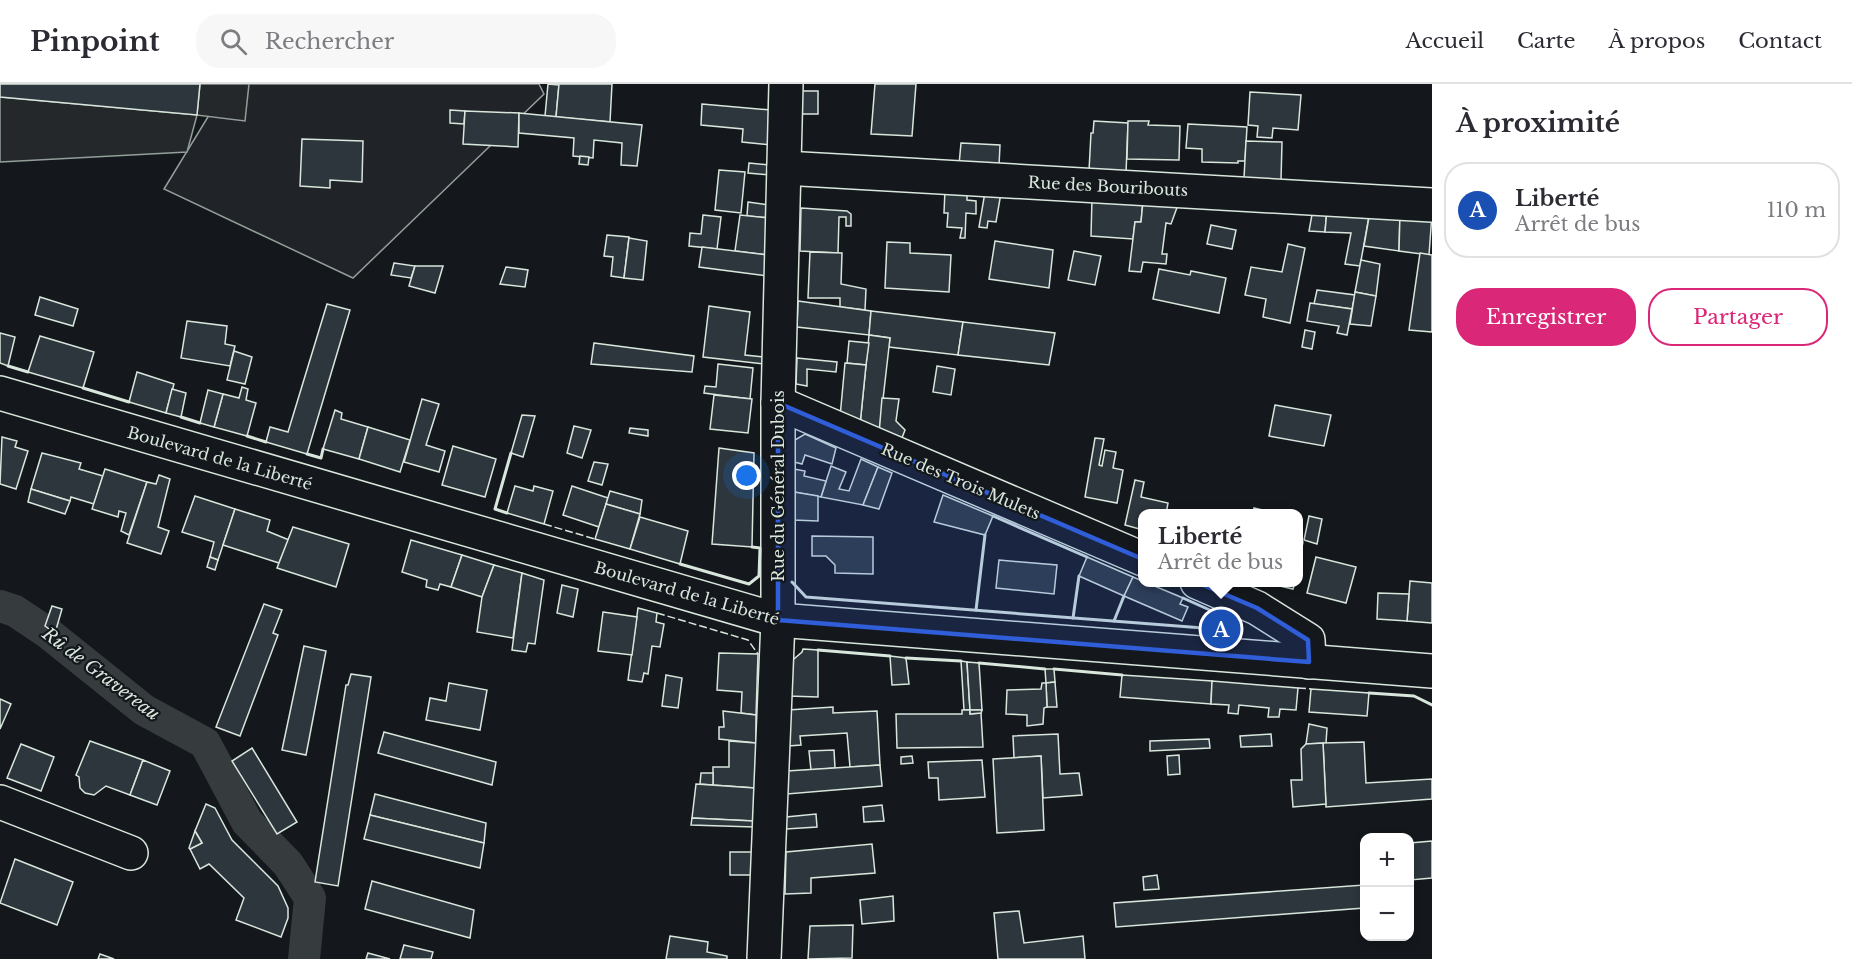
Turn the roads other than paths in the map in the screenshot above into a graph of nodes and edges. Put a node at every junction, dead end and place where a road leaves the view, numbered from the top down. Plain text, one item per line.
1 (786, 84) edge
2 (784, 168) junction
3 (1432, 205) edge
4 (0, 393) edge
5 (778, 403) junction
6 (1138, 557) edge
7 (1209, 587) edge
8 (778, 620) junction
9 (1309, 662) junction
10 (1432, 672) edge
11 (0, 802) edge
12 (131, 853) dead end
13 (765, 959) edge

1 - 2 street, Rue du Général Dubois
2 - 3 street, Rue des Bouribouts
2 - 5 street, Rue du Général Dubois
4 - 8 street, Boulevard de la Liberté
5 - 6 street, Rue des Trois Mulets
5 - 8 street, Rue du Général Dubois
7 - 9 street
8 - 9 street, Boulevard de la Liberté
8 - 13 street, Rue du Général Dubois
9 - 10 street, Boulevard de la Liberté
11 - 12 street

